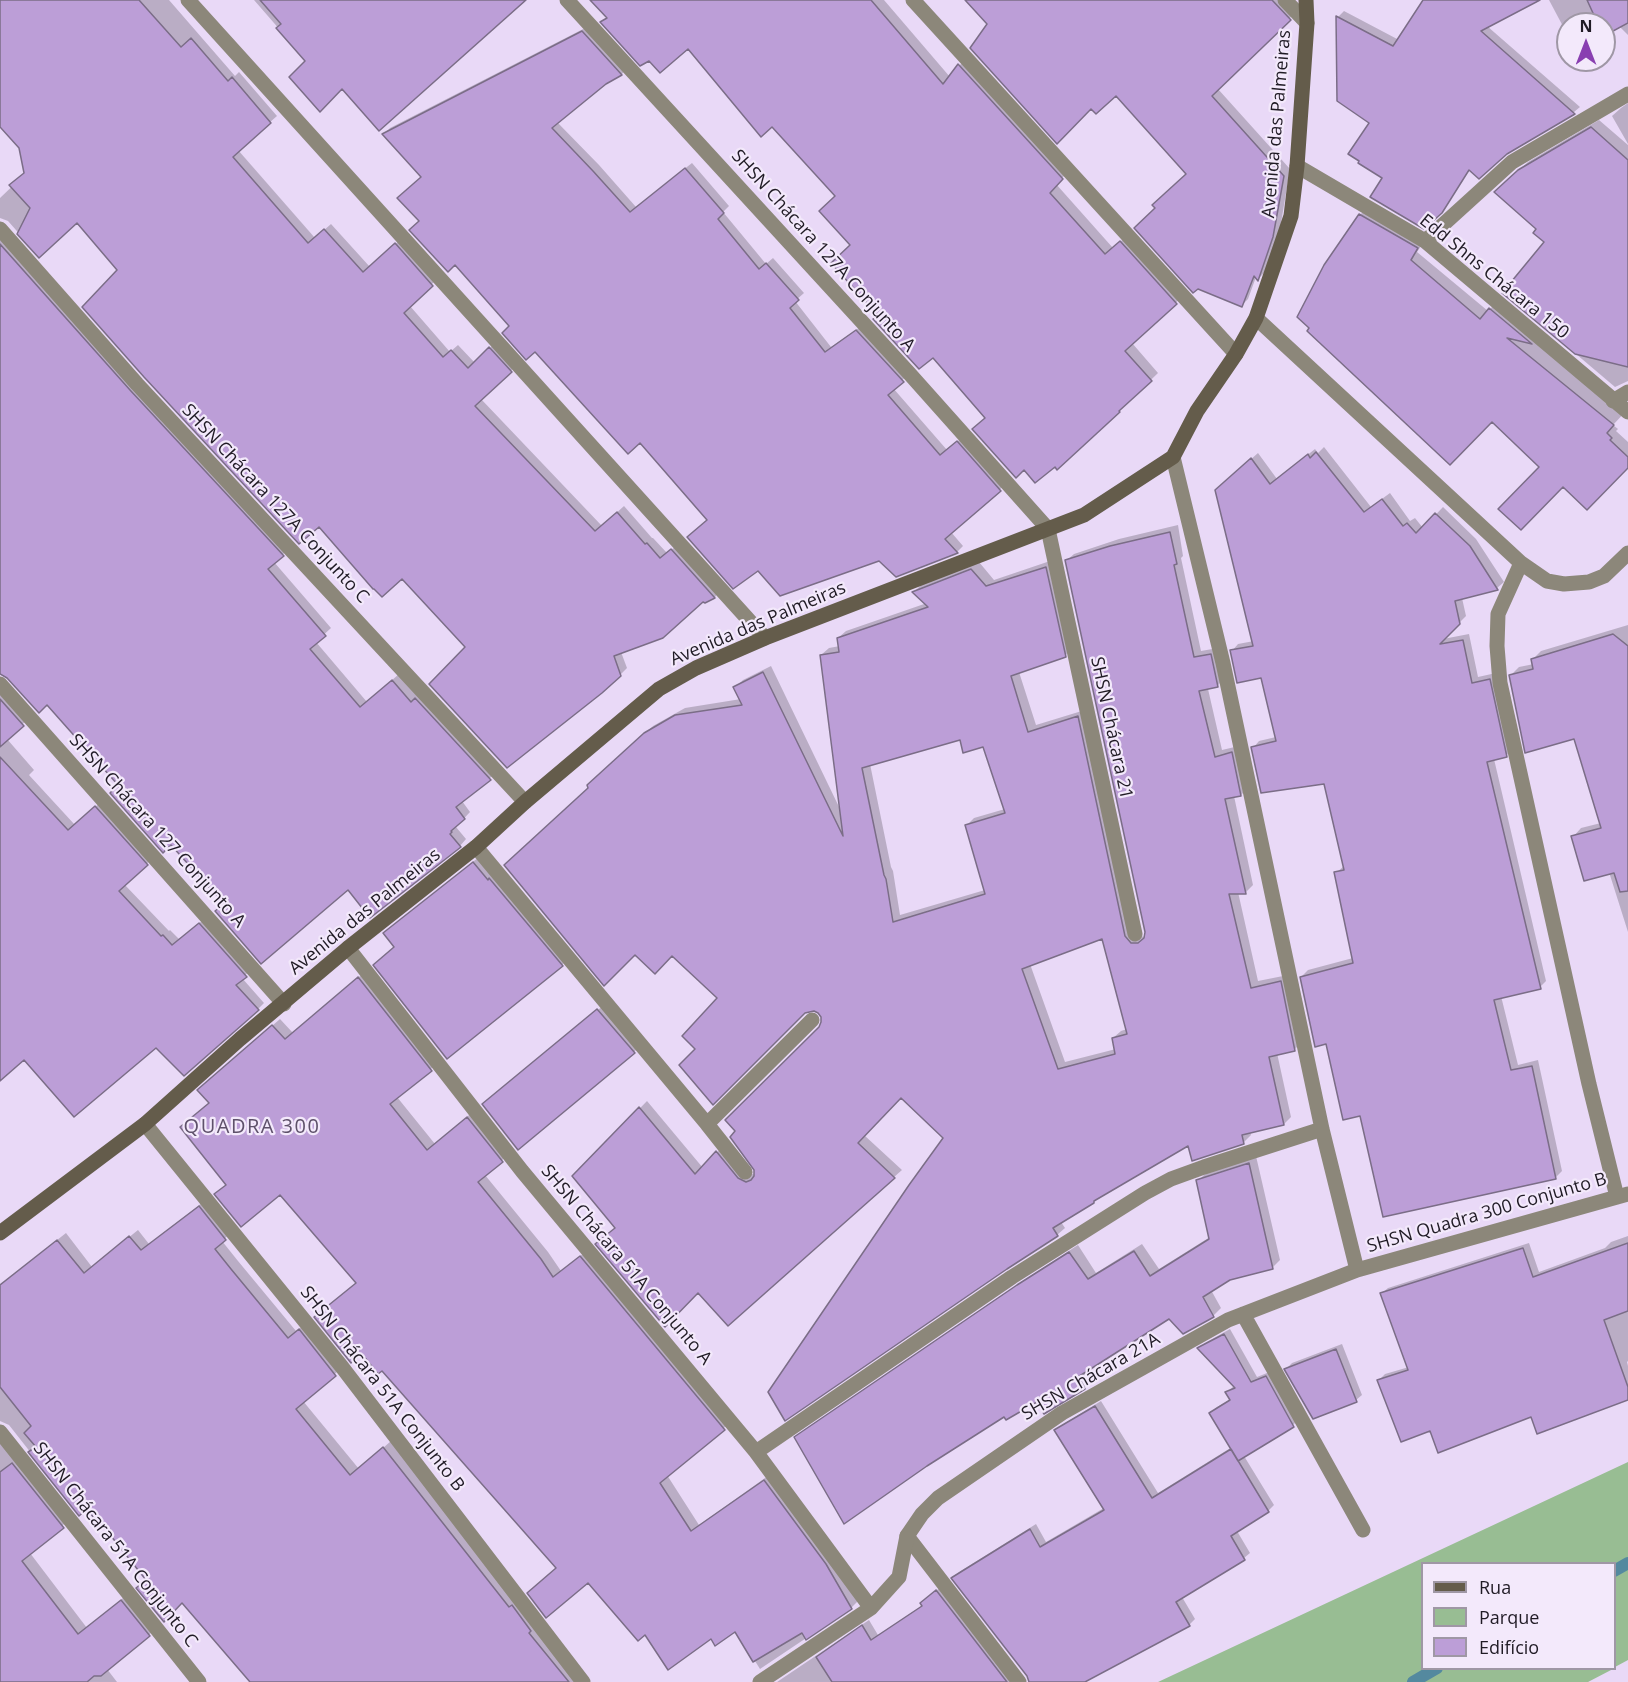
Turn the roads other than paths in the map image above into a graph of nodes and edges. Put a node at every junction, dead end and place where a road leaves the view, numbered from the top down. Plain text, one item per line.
1 (188, 0) edge
2 (567, 0) edge
3 (913, 0) edge
4 (1285, 0) edge
5 (1306, 0) edge
6 (1307, 23) junction
7 (1628, 93) edge
8 (1297, 166) junction
9 (0, 229) edge
10 (1425, 241) junction
11 (1256, 318) junction
12 (1236, 354) junction
13 (1628, 392) edge
14 (1613, 400) junction
15 (1628, 412) edge
16 (1173, 457) junction
17 (1048, 530) junction
18 (1628, 553) edge
19 (1521, 563) junction
20 (765, 638) junction
21 (0, 684) edge
22 (525, 802) junction
23 (476, 847) junction
24 (1135, 934) dead end
25 (348, 948) junction
26 (284, 1004) junction
27 (812, 1020) dead end
28 (145, 1124) junction
29 (707, 1124) junction
30 (1322, 1129) junction
31 (745, 1172) dead end
32 (1623, 1196) edge
33 (0, 1233) edge
34 (1357, 1270) junction
35 (1243, 1314) junction
36 (0, 1432) edge
37 (756, 1452) junction
38 (1363, 1530) dead end
39 (907, 1536) junction
40 (871, 1608) junction
41 (198, 1682) edge
42 (583, 1682) edge
43 (760, 1682) edge
44 (1019, 1682) edge

1 - 20 street
2 - 17 street, SHSN Chácara 127A Conjunto A
3 - 12 street
4 - 6 street
5 - 6 street, Avenida das Palmeiras
6 - 8 street, Avenida das Palmeiras
7 - 10 street
8 - 10 street, Edd Shns Chácara 150
8 - 11 street, Avenida das Palmeiras
9 - 22 street, SHSN Chácara 127A Conjunto C
10 - 14 street, Edd Shns Chácara 150
11 - 12 street, Avenida das Palmeiras
11 - 19 street
12 - 16 street, Avenida das Palmeiras
13 - 14 street
14 - 15 street, Edd Shns Chácara 150
16 - 17 street, Avenida das Palmeiras
16 - 30 street
17 - 20 street, Avenida das Palmeiras
17 - 24 street, SHSN Chácara 21
18 - 19 street
19 - 32 street
20 - 22 street, Avenida das Palmeiras
21 - 26 street, SHSN Chácara 127 Conjunto A
22 - 23 street, Avenida das Palmeiras
23 - 25 street, Avenida das Palmeiras
23 - 29 street
25 - 26 street, Avenida das Palmeiras
25 - 37 street, SHSN Chácara 51A Conjunto A
26 - 28 street, Avenida das Palmeiras
27 - 29 street
28 - 33 street, Avenida das Palmeiras
28 - 42 street, SHSN Chácara 51A Conjunto B
29 - 31 street
30 - 34 street
30 - 37 street
32 - 34 street, SHSN Quadra 300 Conjunto B
34 - 35 street, SHSN Chácara 21A
35 - 38 street
35 - 39 street, SHSN Chácara 21A
36 - 41 street, SHSN Chácara 51A Conjunto C
37 - 40 street, SHSN Chácara 51A Conjunto A
39 - 40 street, SHSN Chácara 21A
39 - 44 street
40 - 43 street

